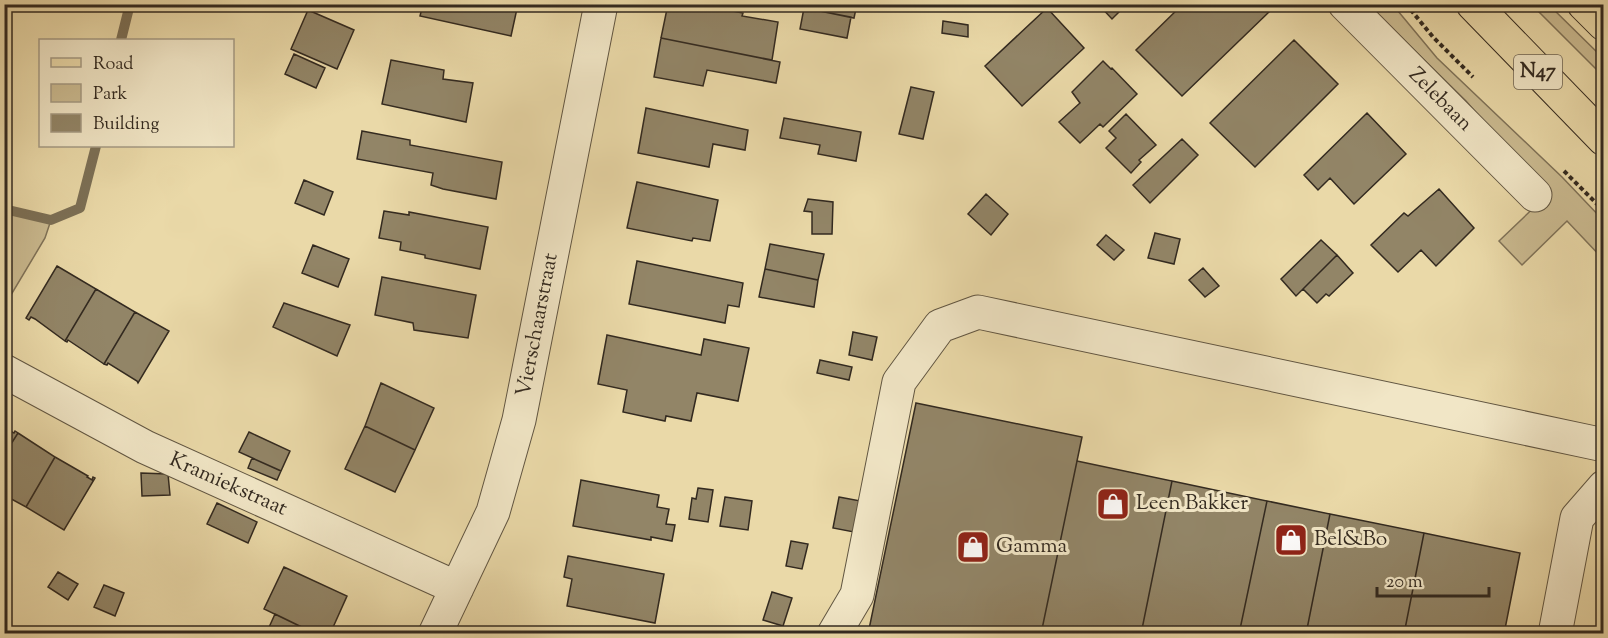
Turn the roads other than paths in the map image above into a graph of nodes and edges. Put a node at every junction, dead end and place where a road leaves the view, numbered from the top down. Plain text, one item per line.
1 (601, 4) edge
2 (1345, 4) edge
3 (1473, 4) edge
4 (1604, 139) edge
5 (1535, 195) dead end
6 (4, 371) edge
7 (1604, 445) edge
8 (1604, 487) edge
9 (457, 588) junction
10 (435, 633) edge
11 (834, 633) edge
12 (1555, 633) edge

1 - 9 street, Vierschaarstraat
2 - 5 street, Zelebaan
3 - 4 main road, N47
6 - 9 street, Kramiekstraat
7 - 11 street
8 - 12 street
9 - 10 street, Vierschaarstraat

